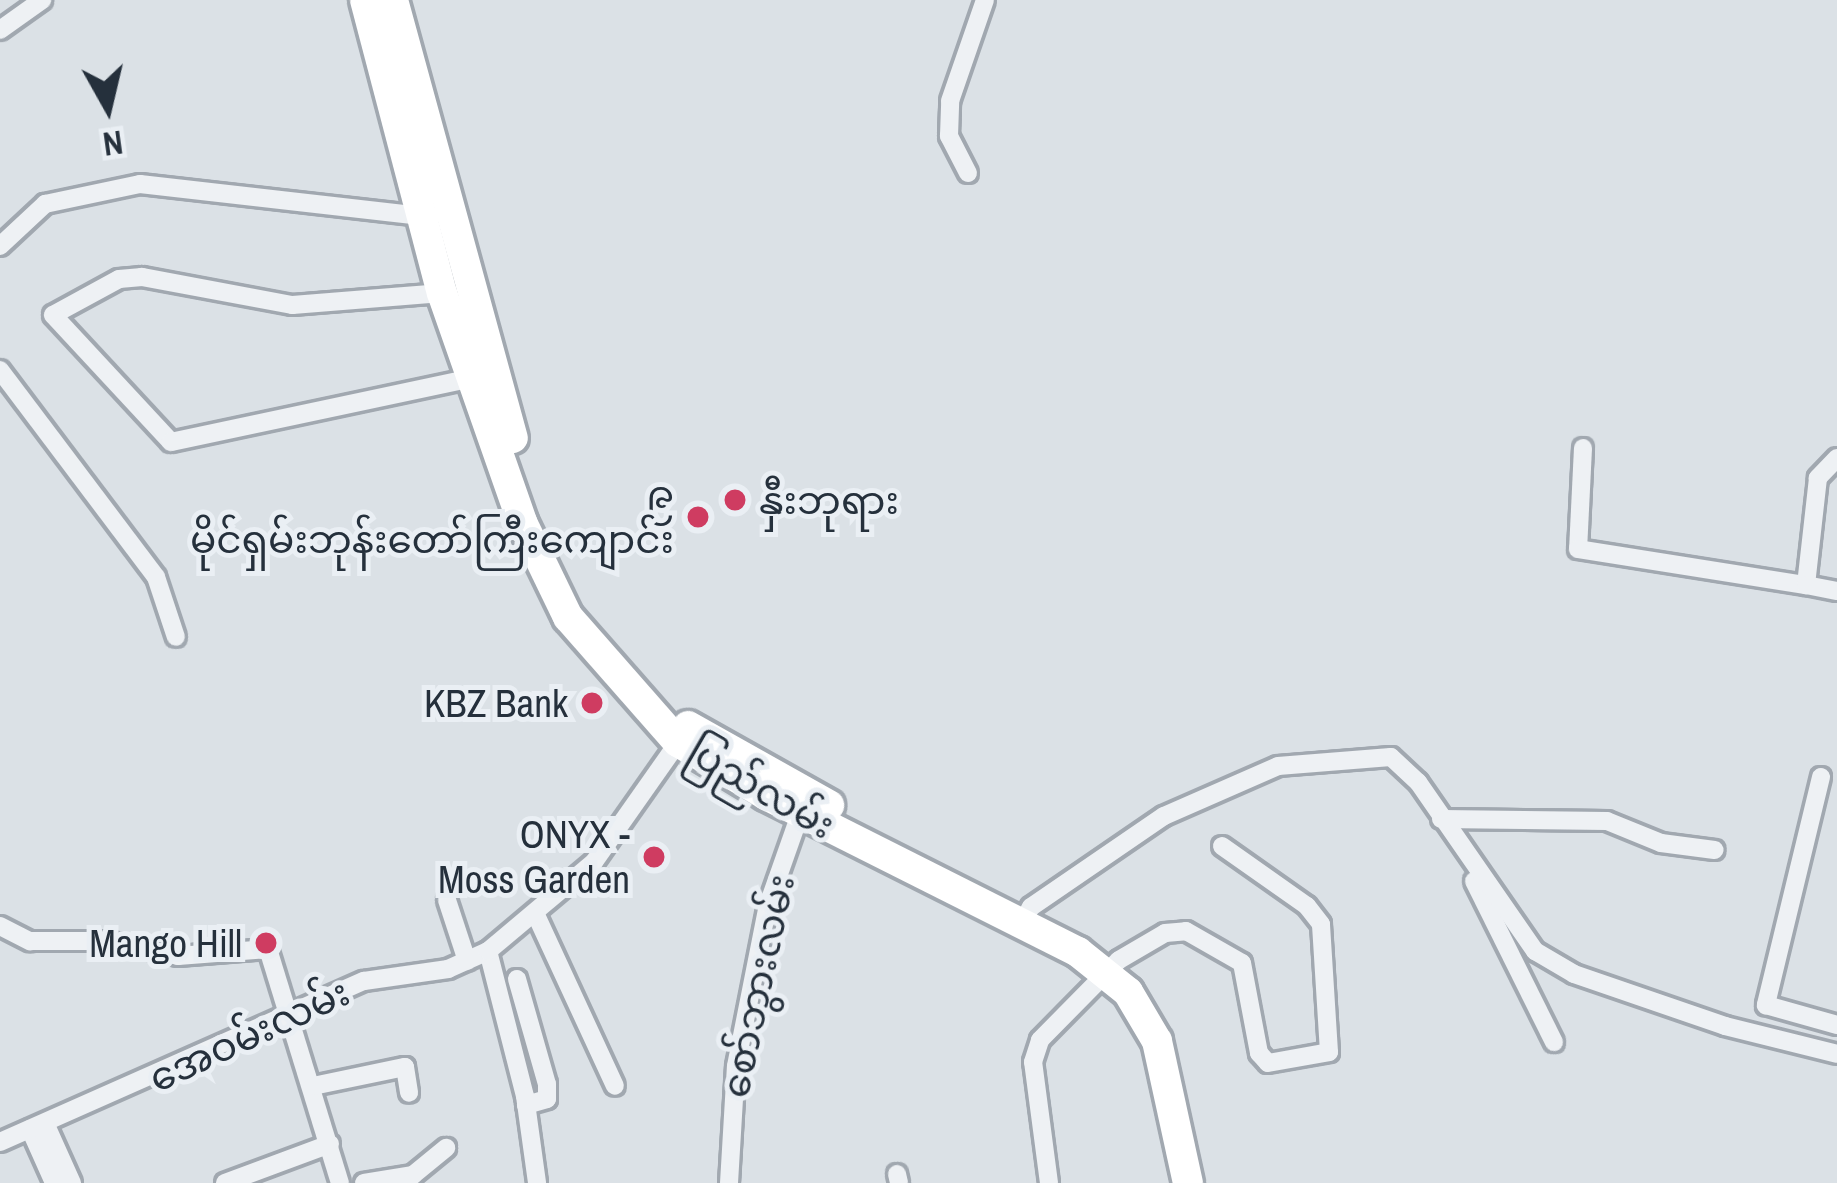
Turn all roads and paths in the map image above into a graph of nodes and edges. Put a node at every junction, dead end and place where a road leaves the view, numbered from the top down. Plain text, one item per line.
1 (41, 0) edge
2 (365, 0) edge
3 (393, 0) edge
4 (985, 0) edge
5 (0, 29) edge
6 (968, 172) dead end
7 (434, 216) junction
8 (0, 247) edge
9 (442, 292) junction
10 (0, 370) edge
11 (472, 378) junction
12 (1583, 448) dead end
13 (1837, 458) edge
14 (1806, 584) junction
15 (1837, 591) edge
16 (176, 637) dead end
17 (684, 735) junction
18 (1821, 777) dead end
19 (804, 802) junction
20 (1441, 818) junction
21 (1222, 846) dead end
22 (1715, 850) dead end
23 (1462, 855) junction
24 (447, 900) dead end
25 (536, 914) junction
26 (1027, 915) junction
27 (0, 926) edge
28 (30, 941) junction
29 (0, 948) edge
30 (488, 951) junction
31 (467, 961) junction
32 (1111, 966) junction
33 (517, 979) dead end
34 (293, 1014) junction
35 (1837, 1025) edge
36 (1555, 1042) dead end
37 (1837, 1054) edge
38 (313, 1086) junction
39 (615, 1086) dead end
40 (409, 1093) dead end
41 (526, 1105) junction
42 (38, 1126) junction
43 (0, 1142) edge
44 (330, 1144) junction
45 (446, 1148) dead end
46 (54, 1183) edge
47 (71, 1183) edge
48 (225, 1183) edge
49 (340, 1183) edge
50 (364, 1183) edge
51 (537, 1183) edge
52 (729, 1183) edge
53 (1049, 1183) edge
54 (1188, 1183) edge
55 (1207, 1183) edge

1 - 5 street
2 - 7 highway, ပြည်လမ်း
3 - 7 highway, ပြည်လမ်း
4 - 6 street
7 - 8 street
7 - 9 highway, ပြည်လမ်း
7 - 17 highway, ပြည်လမ်း
9 - 11 highway, ပြည်လမ်း
9 - 11 street
10 - 16 street
11 - 17 highway, ပြည်လမ်း
12 - 14 street
13 - 14 street
14 - 15 street
17 - 19 highway, ပြည်လမ်း
17 - 25 street, အေဝမ်းလမ်း
18 - 35 street
19 - 26 highway, ပြည်လမ်း
19 - 52 street, စော်ဘွားလမ်း
20 - 22 street
20 - 23 street
20 - 26 street
21 - 32 street
23 - 36 street
23 - 37 street
24 - 31 street
25 - 30 street, အေဝမ်းလမ်း
25 - 39 street
26 - 32 highway, ပြည်လမ်း
27 - 28 street
28 - 29 street
28 - 34 street
30 - 31 street, အေဝမ်းလမ်း
30 - 41 street
31 - 34 street, အေဝမ်းလမ်း
32 - 53 street
32 - 54 highway, ပြည်လမ်း
32 - 55 highway, ပြည်လမ်း
33 - 41 street
34 - 38 street
34 - 42 street, အေဝမ်းလမ်း
38 - 40 street
38 - 44 street
41 - 51 street
42 - 43 street, အေဝမ်းလမ်း
42 - 46 street
42 - 47 street
44 - 48 street
44 - 49 street
45 - 50 street

